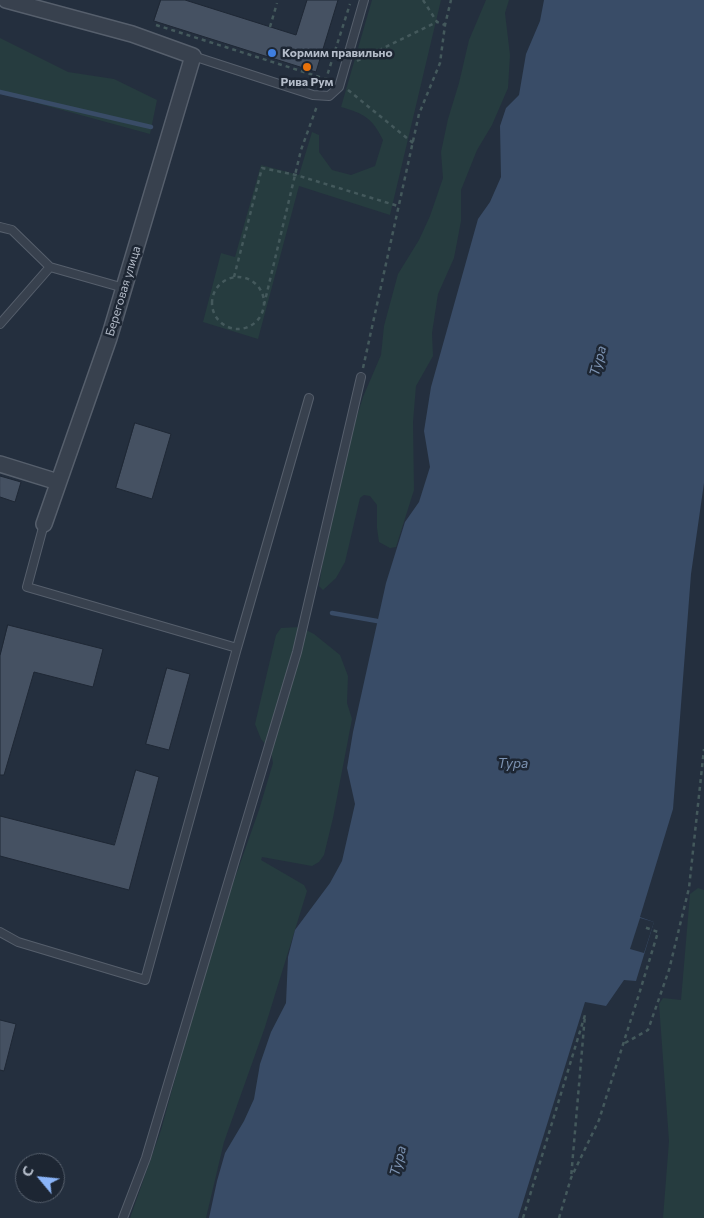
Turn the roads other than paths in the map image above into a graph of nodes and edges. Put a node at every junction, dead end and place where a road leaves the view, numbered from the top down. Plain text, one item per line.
1 (6, 0) edge
2 (364, 0) edge
3 (193, 56) junction
4 (0, 227) edge
5 (50, 267) junction
6 (124, 288) junction
7 (0, 324) edge
8 (361, 377) road end
9 (309, 398) dead end
10 (0, 464) edge
11 (58, 482) junction
12 (44, 524) joint
13 (237, 648) junction
14 (0, 932) edge
15 (123, 1218) edge

1 - 3 street
2 - 3 lane
3 - 6 street, Береговая улица
4 - 5 lane
5 - 6 lane
5 - 7 lane
6 - 11 street, Береговая улица
8 - 15 lane
9 - 13 lane
10 - 11 street
11 - 12 street, Береговая улица
12 - 13 lane
13 - 14 lane

